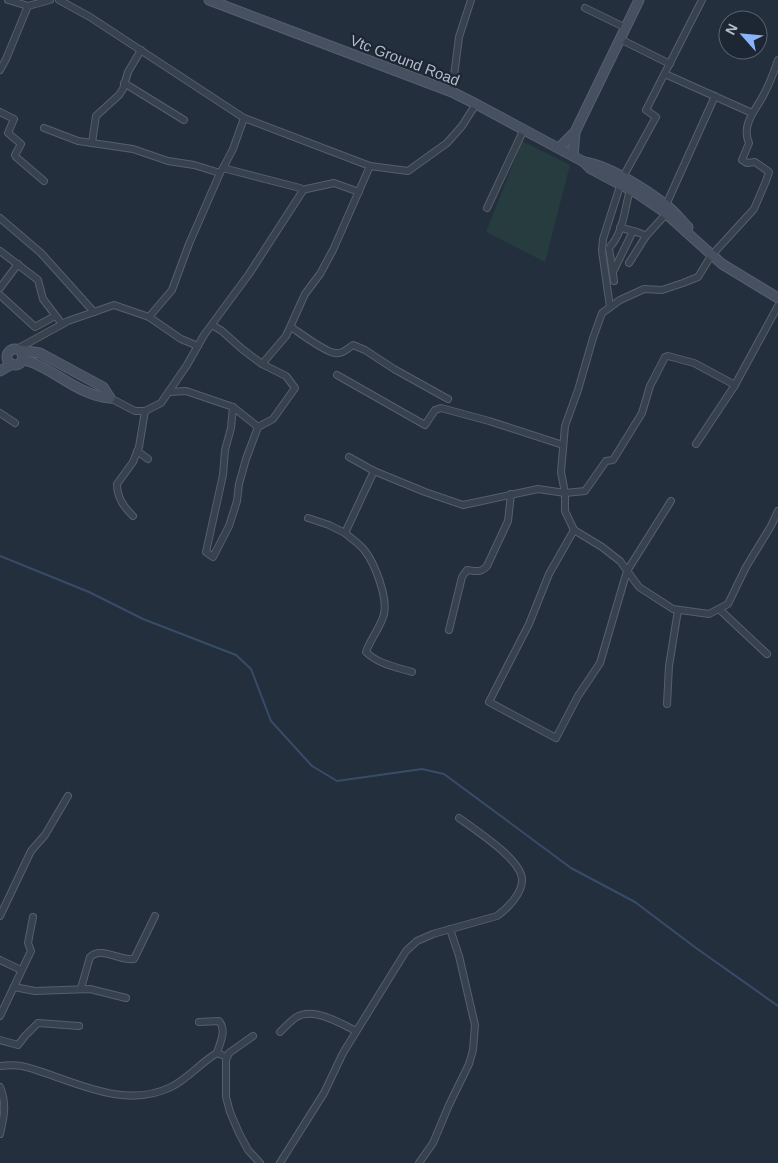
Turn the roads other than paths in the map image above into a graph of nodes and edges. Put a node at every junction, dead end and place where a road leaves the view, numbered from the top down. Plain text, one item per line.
1 (8, 0) edge
2 (50, 0) edge
3 (59, 0) edge
4 (209, 0) edge
5 (472, 0) edge
6 (639, 0) edge
7 (702, 0) edge
8 (28, 6) junction
9 (584, 8) dead end
10 (626, 28) junction
11 (620, 39) junction
12 (141, 50) junction
13 (778, 60) edge
14 (670, 64) junction
15 (0, 70) edge
16 (665, 74) junction
17 (124, 83) junction
18 (452, 92) junction
19 (715, 96) junction
20 (476, 104) junction
21 (0, 112) edge
22 (752, 113) junction
23 (244, 118) junction
24 (184, 120) dead end
25 (44, 128) dead end
26 (524, 129) junction
27 (575, 132) junction
28 (92, 143) junction
29 (559, 148) junction
30 (573, 156) junction
31 (370, 166) junction
32 (222, 171) junction
33 (44, 181) dead end
34 (622, 181) junction
35 (302, 190) junction
36 (630, 190) junction
37 (359, 192) junction
38 (487, 208) dead end
39 (666, 209) junction
40 (0, 218) edge
41 (620, 227) junction
42 (633, 231) junction
43 (646, 236) junction
44 (0, 251) edge
45 (713, 254) junction
46 (18, 264) junction
47 (630, 264) dead end
48 (613, 273) junction
49 (614, 281) dead end
50 (0, 288) edge
51 (778, 292) edge
52 (0, 295) edge
53 (778, 298) edge
54 (778, 306) edge
55 (610, 307) junction
56 (94, 312) junction
57 (55, 316) junction
58 (149, 316) junction
59 (62, 324) junction
60 (212, 325) junction
61 (291, 327) junction
62 (198, 346) junction
63 (17, 352) junction
64 (0, 354) edge
65 (262, 364) junction
66 (0, 371) edge
67 (337, 375) dead end
68 (735, 385) junction
69 (169, 392) junction
70 (110, 398) joint
71 (448, 399) dead end
72 (233, 407) junction
73 (146, 411) junction
74 (0, 413) edge
75 (15, 423) dead end
76 (258, 427) junction
77 (696, 444) dead end
78 (563, 445) junction
79 (137, 451) junction
80 (349, 457) dead end
81 (148, 459) dead end
82 (374, 470) junction
83 (565, 493) junction
84 (511, 494) junction
85 (672, 501) dead end
86 (778, 511) edge
87 (134, 516) dead end
88 (308, 518) dead end
89 (574, 530) junction
90 (345, 534) junction
91 (627, 572) junction
92 (719, 609) junction
93 (678, 610) junction
94 (449, 630) dead end
95 (767, 654) dead end
96 (412, 672) dead end
97 (667, 704) dead end
98 (68, 796) dead end
99 (458, 818) dead end
100 (0, 916) edge
101 (155, 916) dead end
102 (33, 917) dead end
103 (450, 929) junction
104 (0, 960) edge
105 (21, 970) junction
106 (14, 987) junction
107 (81, 988) junction
108 (126, 998) dead end
109 (0, 1016) edge
110 (199, 1022) dead end
111 (78, 1026) dead end
112 (356, 1031) junction
113 (280, 1032) dead end
114 (253, 1036) dead end
115 (0, 1040) edge
116 (216, 1053) junction
117 (228, 1057) junction
118 (0, 1066) edge
119 (0, 1087) edge
120 (0, 1134) edge
121 (260, 1163) edge
122 (280, 1163) edge
123 (419, 1163) edge

1 - 8 street
2 - 8 street
3 - 12 street
4 - 18 street, Vtc Ground Road
5 - 18 street
6 - 10 street
7 - 14 street
8 - 15 street
9 - 10 street
10 - 11 street
11 - 14 street
11 - 27 street
12 - 17 street
12 - 23 street
13 - 22 street
14 - 16 street
16 - 19 street
16 - 34 street
17 - 24 street
17 - 28 street
18 - 20 street, Vtc Ground Road
19 - 22 street
19 - 39 street
20 - 26 street, Vtc Ground Road
20 - 31 street
21 - 33 street
22 - 45 street
23 - 31 street
23 - 32 street
25 - 28 street
26 - 29 street, Vtc Ground Road
26 - 38 street
27 - 29 street
27 - 30 street
28 - 32 street
29 - 30 street, Vtc Ground Road
30 - 34 street, Vtc Ground Road
31 - 37 street
32 - 35 street
32 - 58 street
34 - 36 street
34 - 39 street
34 - 55 street
35 - 37 street
35 - 60 street
36 - 39 street
36 - 41 street
37 - 61 street
39 - 43 street
39 - 45 street
40 - 56 street
41 - 42 street
41 - 48 street
42 - 43 street
42 - 48 street
43 - 47 street
44 - 46 street
45 - 51 street
45 - 53 street
45 - 55 street
46 - 50 street
46 - 57 street
48 - 49 street
52 - 57 street
54 - 68 street
55 - 78 street
56 - 58 street
56 - 59 street
57 - 59 street
58 - 62 street
59 - 63 street
60 - 62 street
60 - 65 street
61 - 65 street
61 - 71 street
62 - 69 street
63 - 64 street
63 - 66 street
63 - 70 street
65 - 76 street
67 - 78 street
68 - 77 street
68 - 83 street
69 - 72 street
69 - 73 street
70 - 73 street
72 - 76 street
72 - 76 street
73 - 79 street
74 - 75 street
78 - 83 street
79 - 81 street
79 - 87 street
80 - 82 street
82 - 84 street
82 - 90 street
83 - 84 street
83 - 89 street
84 - 94 street
85 - 91 street
86 - 92 street
88 - 90 street
89 - 91 street
89 - 91 street
90 - 96 street
91 - 93 street
92 - 93 street
92 - 95 street
93 - 97 street
98 - 100 street
99 - 103 street
101 - 107 street
102 - 105 street
103 - 112 street
103 - 123 street
104 - 105 street
105 - 106 street
106 - 107 street
106 - 109 street
107 - 108 street
110 - 116 street
111 - 115 street
112 - 113 street
112 - 122 street
114 - 117 street
116 - 117 street
116 - 118 street
117 - 121 street
119 - 120 street

